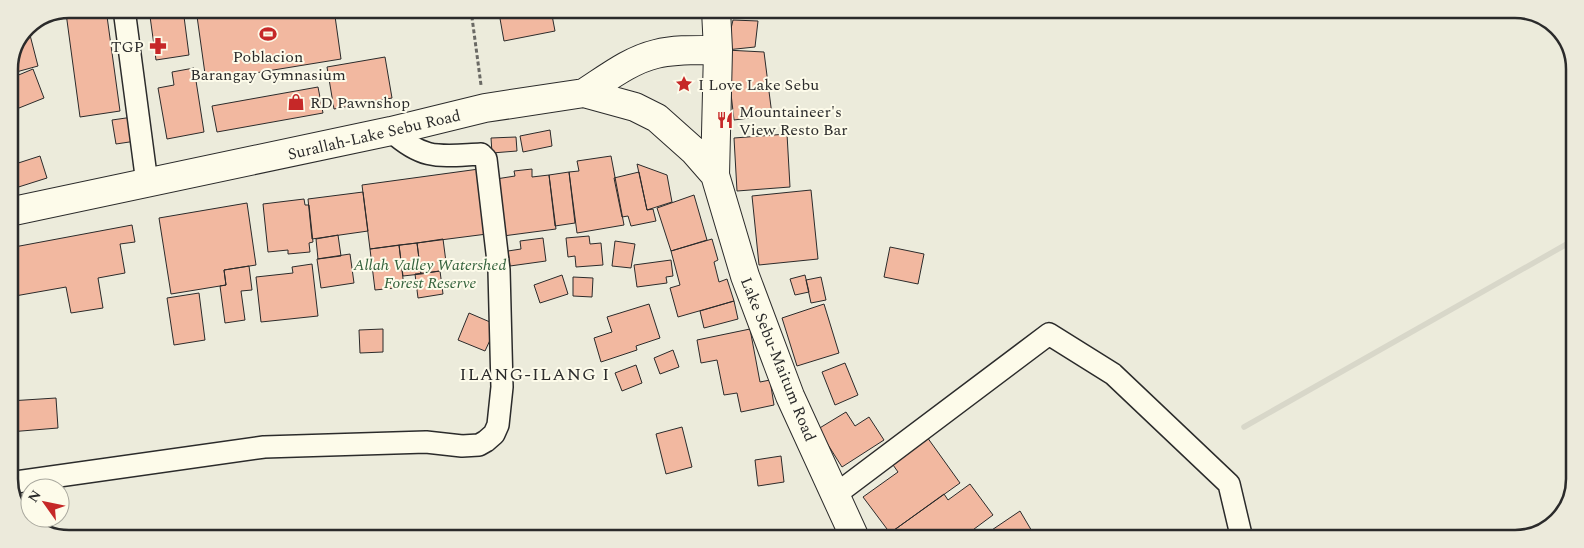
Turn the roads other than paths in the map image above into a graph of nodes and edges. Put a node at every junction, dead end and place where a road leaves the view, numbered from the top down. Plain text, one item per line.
1 (125, 18) edge
2 (716, 18) edge
3 (718, 50) junction
4 (584, 93) junction
5 (391, 131) junction
6 (715, 175) junction
7 (146, 183) junction
8 (18, 210) edge
9 (18, 483) edge
10 (835, 496) junction
11 (851, 530) edge
12 (1240, 530) edge

1 - 7 street
2 - 3 main road
3 - 4 main road
3 - 6 main road
4 - 5 main road, Surallah-Lake Sebu Road
4 - 6 main road, Surallah-Lake Sebu Road
5 - 7 main road, Surallah-Lake Sebu Road
5 - 9 street
6 - 10 main road, Lake Sebu-Maitum Road
7 - 8 main road, Surallah-Lake Sebu Road
10 - 11 main road, Lake Sebu-Maitum Road
10 - 12 street

